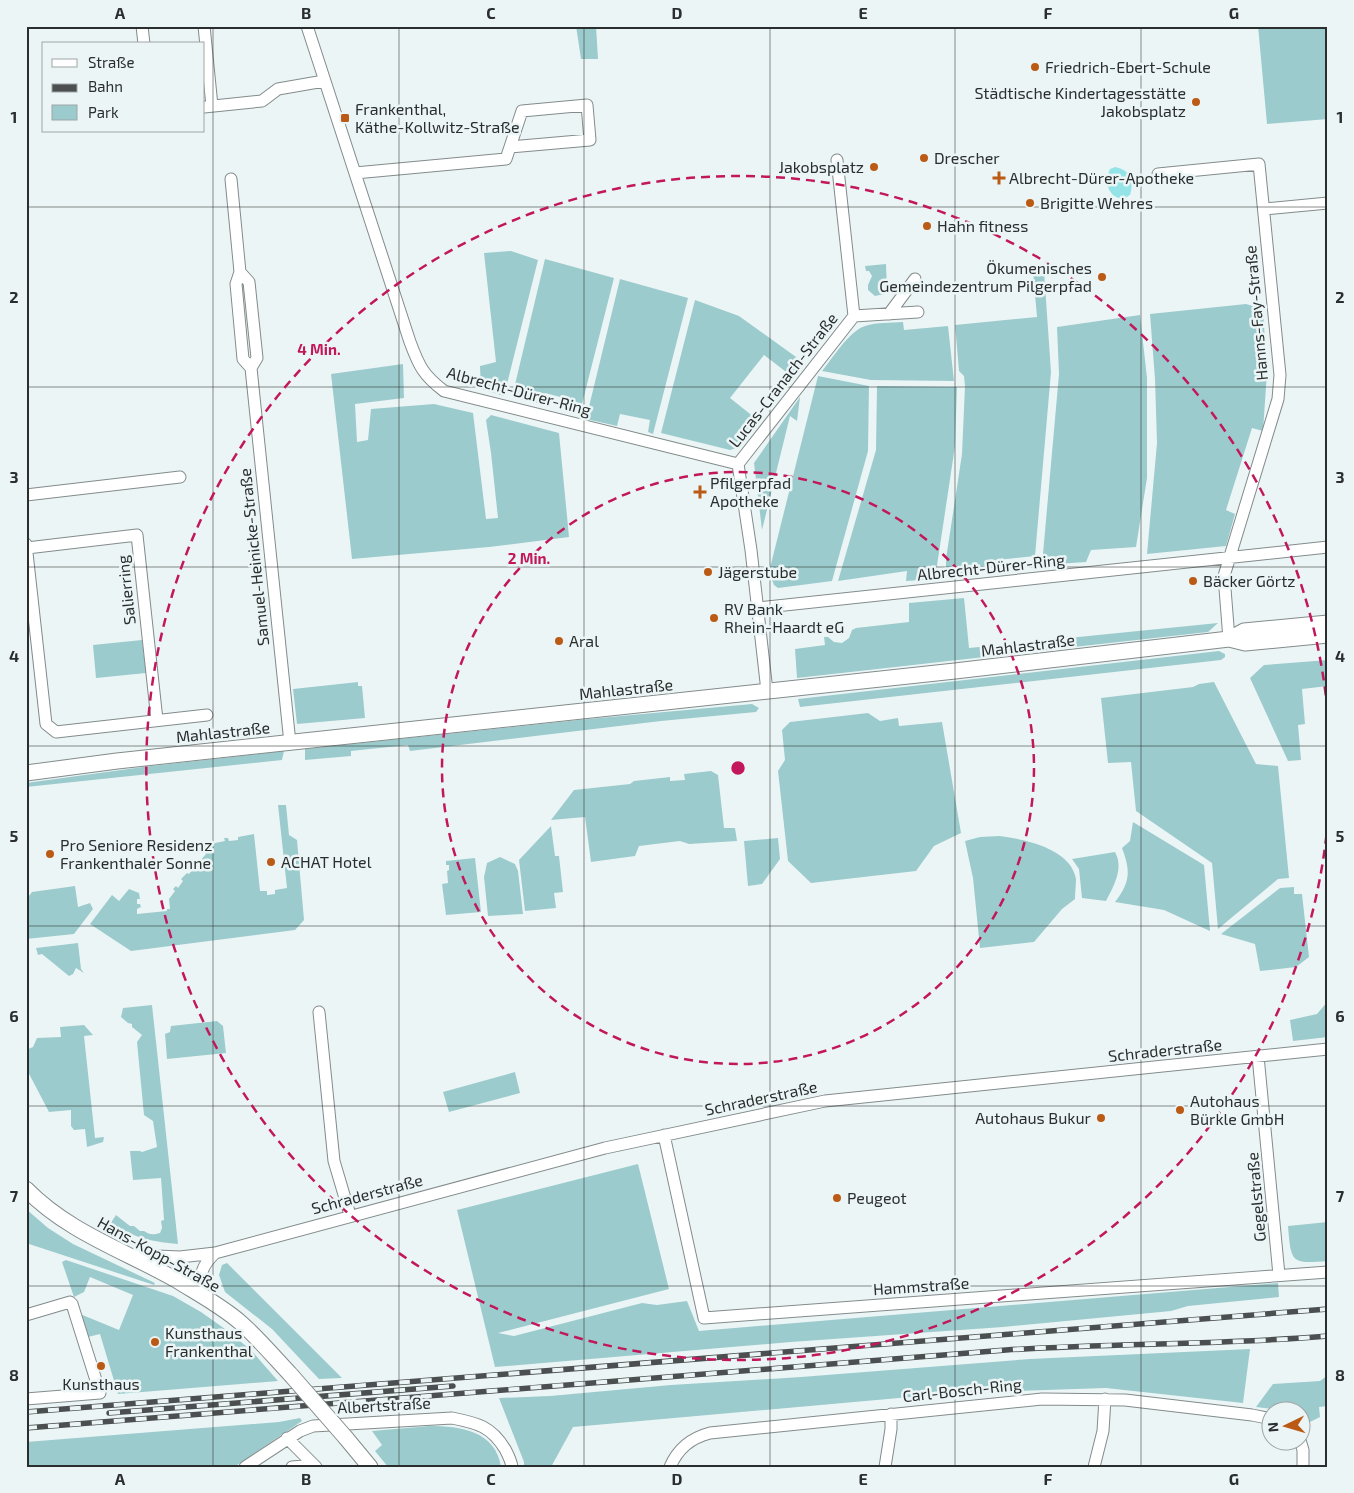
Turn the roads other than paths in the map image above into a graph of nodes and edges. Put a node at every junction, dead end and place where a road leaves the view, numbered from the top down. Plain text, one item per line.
1 (142, 26) edge
2 (204, 26) edge
3 (307, 26) edge
4 (144, 42) edge
5 (205, 42) edge
6 (205, 46) edge
7 (324, 81) junction
8 (208, 107) edge
9 (510, 147) junction
10 (837, 160) dead end
11 (355, 173) junction
12 (1158, 174) dead end
13 (231, 179) dead end
14 (1328, 203) edge
15 (1264, 208) junction
16 (915, 279) dead end
17 (918, 312) dead end
18 (889, 314) junction
19 (854, 316) junction
20 (738, 464) junction
21 (180, 477) dead end
22 (26, 495) edge
23 (26, 546) edge
24 (1328, 547) edge
25 (1228, 558) junction
26 (758, 608) junction
27 (1328, 623) edge
28 (1328, 635) edge
29 (1229, 639) junction
30 (768, 691) junction
31 (207, 715) dead end
32 (157, 720) junction
33 (290, 743) junction
34 (26, 773) edge
35 (319, 1012) dead end
36 (1328, 1049) edge
37 (1258, 1056) junction
38 (664, 1135) junction
39 (26, 1188) edge
40 (350, 1215) junction
41 (215, 1252) junction
42 (128, 1255) junction
43 (1328, 1272) edge
44 (1280, 1275) junction
45 (202, 1296) junction
46 (26, 1315) edge
47 (26, 1399) edge
48 (1105, 1399) junction
49 (891, 1414) junction
50 (1262, 1416) edge
51 (288, 1438) junction
52 (1303, 1450) edge
53 (315, 1466) edge
54 (246, 1467) edge
55 (292, 1467) edge
56 (370, 1467) edge
57 (512, 1467) edge
58 (670, 1467) edge
59 (885, 1467) edge
60 (1094, 1467) edge
61 (1303, 1467) edge

1 - 4 street
2 - 5 street
3 - 7 street, Albrecht-Dürer-Ring
6 - 8 street
7 - 8 street
7 - 11 street, Albrecht-Dürer-Ring
9 - 9 street
9 - 11 street
10 - 19 street, Lucas-Cranach-Straße
11 - 20 street, Albrecht-Dürer-Ring
12 - 15 street, Hanns-Fay-Straße
13 - 33 street, Samuel-Heinicke-Straße
14 - 15 street
15 - 25 street, Hanns-Fay-Straße
16 - 18 street
17 - 18 street, Lucas-Cranach-Straße
18 - 19 street, Lucas-Cranach-Straße
19 - 20 street, Lucas-Cranach-Straße
20 - 26 street
21 - 22 street
23 - 32 street, Salierring
23 - 32 street, Salierring
24 - 25 street
25 - 26 street, Albrecht-Dürer-Ring
25 - 29 street, Hanns-Fay-Straße
26 - 30 street
27 - 29 street, Mahlastraße
28 - 29 street, Mahlastraße
29 - 30 street, Mahlastraße
30 - 33 street, Mahlastraße
31 - 32 street, Salierring
33 - 34 street, Mahlastraße
35 - 40 street
36 - 37 street, Schraderstraße
37 - 38 street, Schraderstraße
37 - 44 street, Gegelstraße
38 - 40 street, Schraderstraße
38 - 44 street, Hammstraße
39 - 42 street, Hans-Kopp-Straße
40 - 41 street, Schraderstraße
41 - 42 street, Schraderstraße
41 - 45 street
42 - 45 street, Hans-Kopp-Straße
43 - 44 street, Hammstraße
45 - 56 street, Hans-Kopp-Straße, bridge
46 - 47 street
48 - 49 street, Carl-Bosch-Ring
48 - 50 street, Carl-Bosch-Ring
48 - 60 street
49 - 58 street, Carl-Bosch-Ring
49 - 59 street
51 - 53 street
51 - 54 street, Albertstraße
51 - 57 street, Albertstraße
52 - 61 street
53 - 55 street

